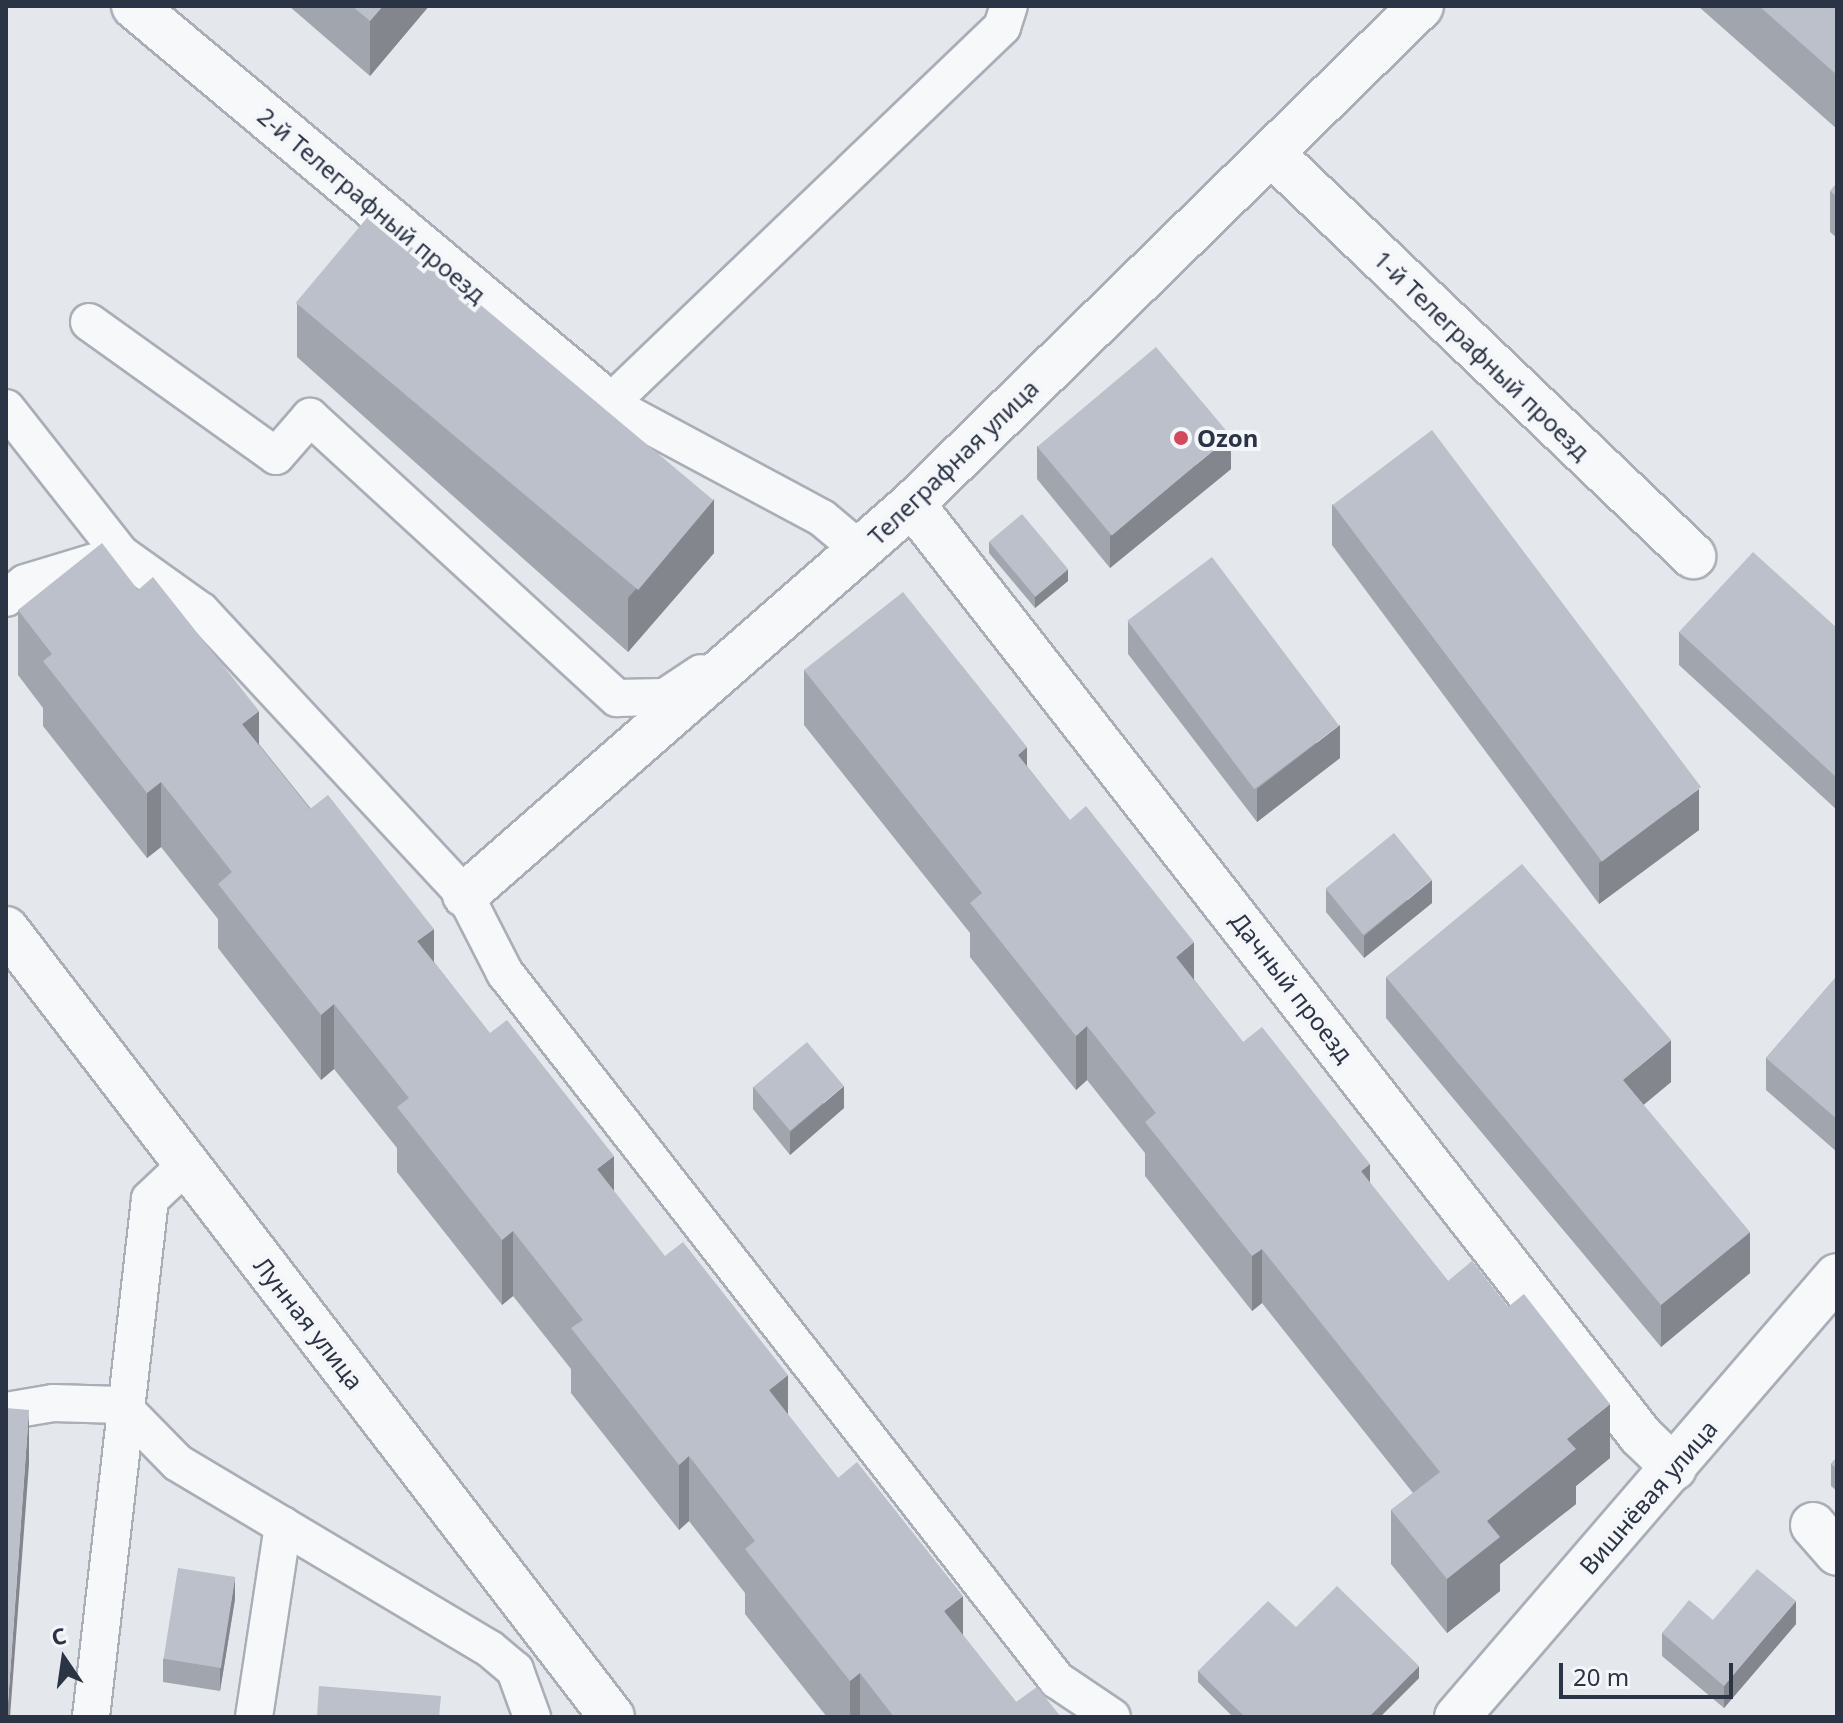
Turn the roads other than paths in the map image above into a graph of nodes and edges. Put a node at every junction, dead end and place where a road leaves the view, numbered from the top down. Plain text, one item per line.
1 (134, 6) edge
2 (1009, 6) edge
3 (1421, 6) edge
4 (1271, 153) junction
5 (89, 322) dead end
6 (609, 404) junction
7 (6, 408) edge
8 (912, 504) junction
9 (860, 550) junction
10 (121, 554) junction
11 (1693, 556) dead end
12 (6, 598) edge
13 (779, 622) junction
14 (465, 895) junction
15 (6, 929) edge
16 (187, 1164) junction
17 (1837, 1276) edge
18 (121, 1405) junction
19 (6, 1411) edge
20 (1674, 1468) junction
21 (283, 1525) junction
22 (91, 1717) edge
23 (254, 1717) edge
24 (532, 1717) edge
25 (612, 1717) edge
26 (1112, 1717) edge
27 (1457, 1717) edge

1 - 6 street, 2-й Телеграфный проезд
2 - 6 lane
3 - 4 street, Телеграфная улица
4 - 8 street, Телеграфная улица
4 - 11 street, 1-й Телеграфный проезд
5 - 13 lane
6 - 9 lane
7 - 10 lane
8 - 9 street, Телеграфная улица
8 - 20 street, Дачный проезд
9 - 13 street, Телеграфная улица
10 - 12 lane
10 - 14 lane
13 - 14 street, Телеграфная улица
14 - 26 lane
15 - 16 street, Лунная улица
16 - 18 lane
16 - 25 street, Лунная улица
17 - 20 street, Вишнёвая улица
18 - 19 lane
18 - 21 lane
18 - 22 lane
20 - 27 street, Вишнёвая улица
21 - 23 lane
21 - 24 lane

